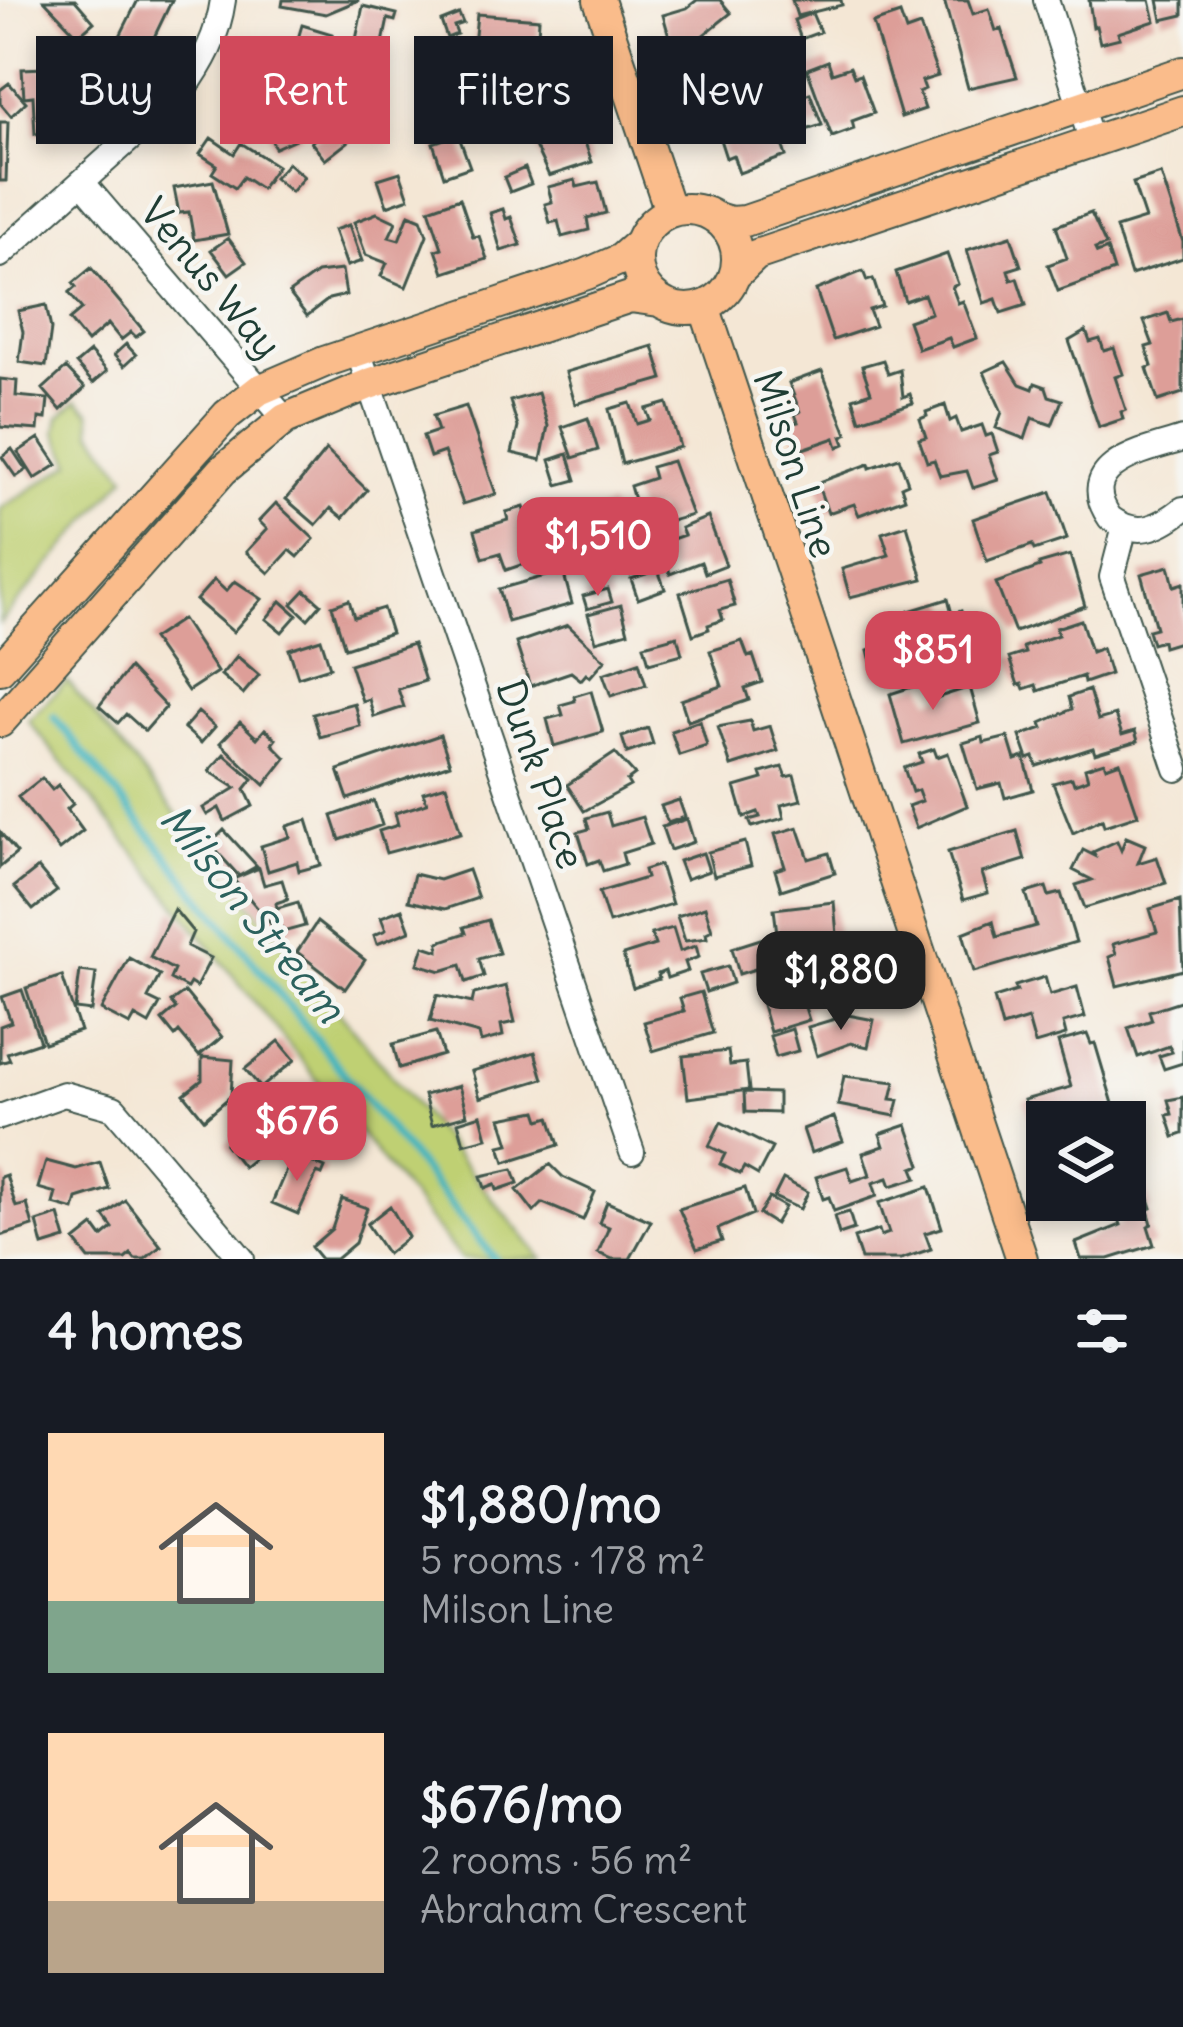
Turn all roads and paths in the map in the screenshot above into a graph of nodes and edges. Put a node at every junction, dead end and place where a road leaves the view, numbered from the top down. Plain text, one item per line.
1 (224, 0) edge
2 (599, 0) edge
3 (1046, 0) edge
4 (1183, 72) edge
5 (1080, 107) junction
6 (1183, 111) edge
7 (1093, 142) junction
8 (82, 182) junction
9 (670, 212) junction
10 (714, 217) junction
11 (639, 242) junction
12 (0, 255) edge
13 (734, 276) junction
14 (659, 301) junction
15 (704, 306) junction
16 (358, 351) junction
17 (369, 384) junction
18 (259, 390) junction
19 (285, 419) junction
20 (1183, 439) edge
21 (1183, 509) edge
22 (1125, 527) junction
23 (0, 669) edge
24 (0, 722) edge
25 (1177, 769) dead end
26 (0, 1117) edge
27 (632, 1152) dead end
28 (242, 1259) edge
29 (1022, 1259) edge

1 - 8 street
2 - 9 main road
3 - 5 street
4 - 5 main road
5 - 7 street
5 - 10 main road
6 - 7 main road
7 - 13 main road
8 - 12 street
8 - 18 street, Venus Way
9 - 10 main road
9 - 11 main road
10 - 13 main road
11 - 14 main road
11 - 16 main road
13 - 15 main road
14 - 15 main road
14 - 17 main road
15 - 29 main road, Milson Line
16 - 17 street, Dunk Place
16 - 18 main road
17 - 19 main road
17 - 27 street, Dunk Place
18 - 19 street, Venus Way
18 - 23 main road
19 - 24 main road
20 - 22 street
21 - 22 street
22 - 25 street
26 - 28 street

